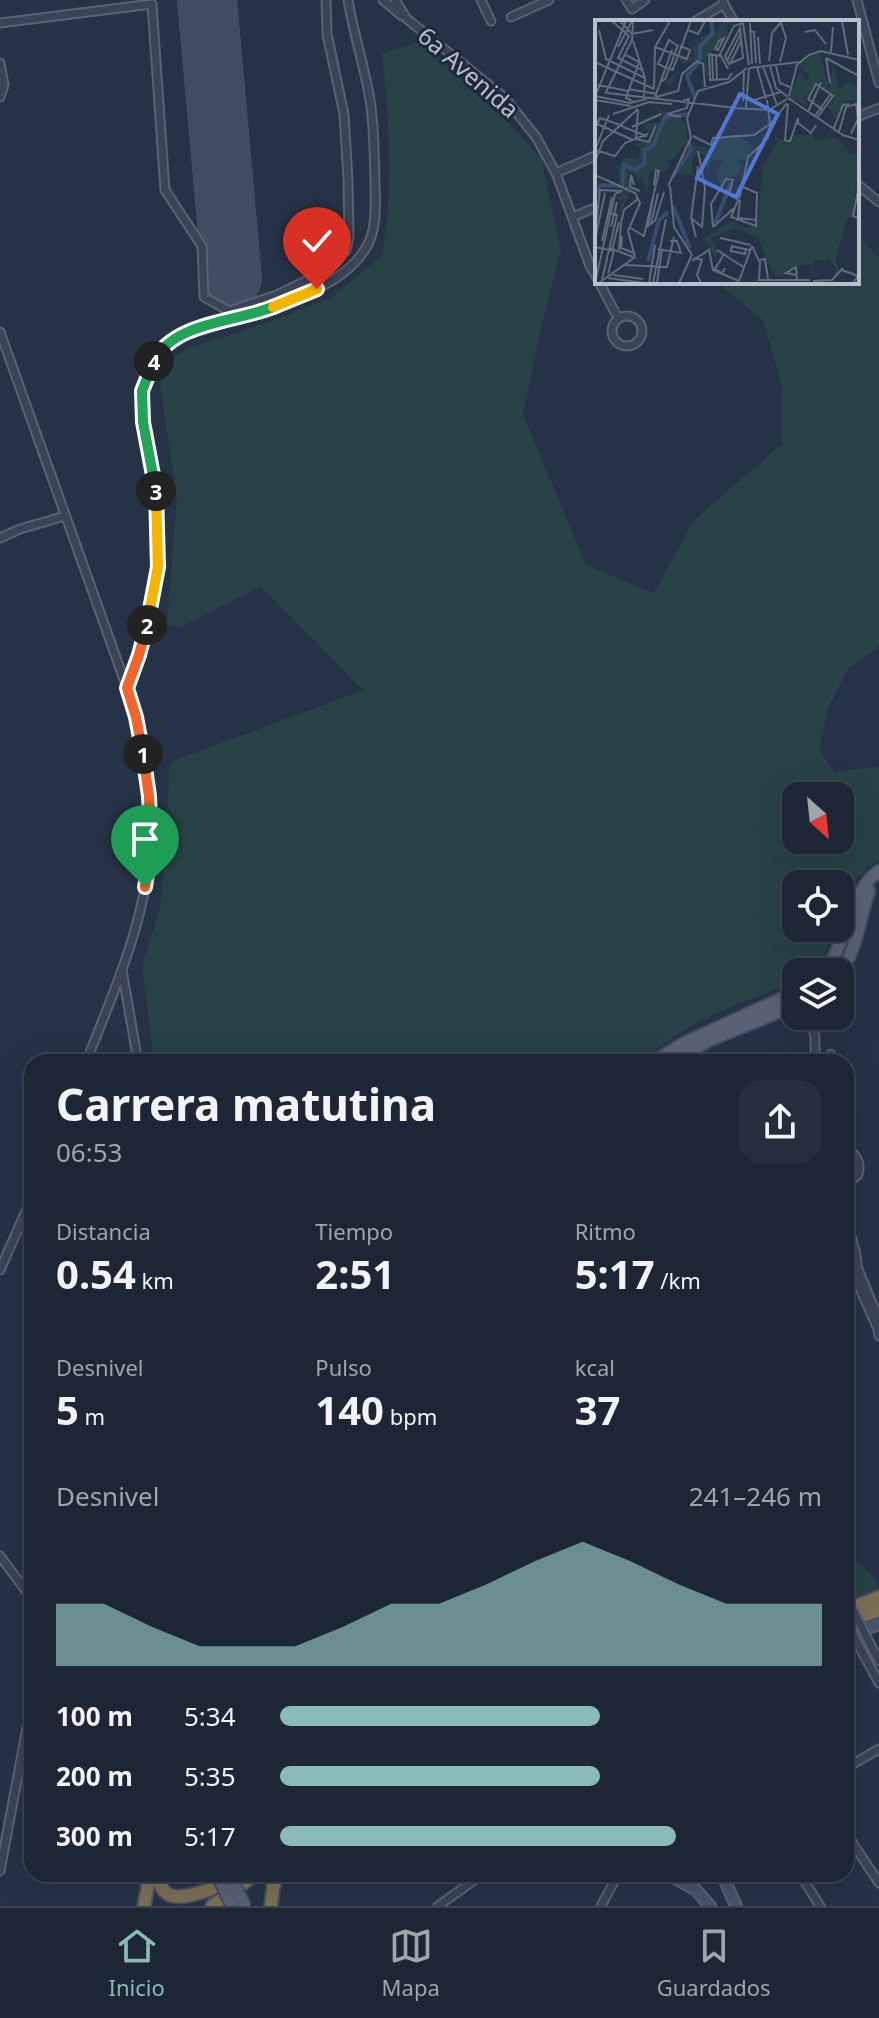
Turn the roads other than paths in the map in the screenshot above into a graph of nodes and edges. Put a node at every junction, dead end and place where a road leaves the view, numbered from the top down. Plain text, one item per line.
1 (326, 0) edge
2 (348, 0) edge
3 (383, 0) edge
4 (395, 0) edge
5 (481, 0) edge
6 (549, 0) edge
7 (626, 0) edge
8 (645, 0) edge
9 (868, 0) edge
10 (723, 2) edge
11 (858, 2) edge
12 (511, 17) dead end
13 (407, 19) junction
14 (697, 20) edge
15 (733, 20) edge
16 (491, 21) dead end
17 (0, 23) edge
18 (0, 63) edge
19 (879, 83) edge
20 (0, 97) edge
21 (879, 108) edge
22 (859, 116) edge
23 (595, 156) edge
24 (556, 173) junction
25 (859, 186) edge
26 (879, 202) edge
27 (595, 208) edge
28 (572, 217) junction
29 (595, 275) edge
30 (600, 284) edge
31 (618, 318) junction
32 (0, 332) edge
33 (65, 516) junction
34 (0, 538) edge
35 (127, 688) junction
36 (879, 871) edge
37 (879, 878) edge
38 (833, 958) edge
39 (849, 958) edge
40 (122, 968) junction
41 (782, 998) edge
42 (782, 1011) edge
43 (814, 1030) edge
44 (89, 1054) edge
45 (137, 1054) edge
46 (666, 1054) edge
47 (684, 1054) edge
48 (815, 1054) edge
49 (854, 1154) edge
50 (854, 1179) edge
51 (24, 1215) edge
52 (24, 1225) edge
53 (17, 1230) junction
54 (854, 1255) edge
55 (0, 1270) edge
56 (854, 1275) edge
57 (879, 1328) edge
58 (0, 1556) edge
59 (24, 1588) edge
60 (879, 1597) edge
61 (854, 1607) edge
62 (879, 1610) edge
63 (854, 1612) edge
64 (854, 1619) edge
65 (879, 1624) edge
66 (854, 1633) edge
67 (854, 1637) edge
68 (879, 1661) edge
69 (879, 1683) edge
70 (24, 1743) edge
71 (879, 1749) edge
72 (854, 1763) edge
73 (854, 1845) edge
74 (0, 1871) edge
75 (148, 1882) edge
76 (160, 1882) edge
77 (221, 1882) edge
78 (221, 1882) edge
79 (234, 1882) edge
80 (245, 1882) edge
81 (275, 1882) edge
82 (472, 1882) edge
83 (614, 1882) edge
84 (685, 1882) edge
85 (726, 1882) edge
86 (805, 1882) edge
87 (879, 1883) edge
88 (689, 1884) joint
89 (212, 1889) junction
90 (144, 1906) edge
91 (192, 1906) edge
92 (212, 1906) edge
93 (232, 1906) edge
94 (245, 1906) edge
95 (271, 1906) edge
96 (438, 1906) edge
97 (601, 1906) edge
98 (710, 1906) edge
99 (736, 1906) edge
100 (820, 1906) edge

1 - 17 street
2 - 35 street
3 - 13 street
4 - 13 street, 6a Avenida
5 - 16 street
6 - 12 street
7 - 8 street
9 - 11 street
10 - 14 street
10 - 15 street
11 - 19 street
13 - 24 street, 6a Avenida
18 - 20 street
21 - 22 street
23 - 24 street
24 - 28 street, 6a Avenida
25 - 26 street
27 - 28 street
28 - 29 street, 6a Avenida
30 - 31 street, 6a Avenida
31 - 31 street
32 - 33 street
33 - 34 street
33 - 35 street
35 - 40 street
36 - 38 main road
37 - 39 main road
40 - 44 street
40 - 45 street
41 - 46 main road
42 - 47 main road
43 - 48 street
49 - 50 street
51 - 53 street
52 - 53 street
53 - 55 street
54 - 57 street
56 - 57 street
58 - 59 street
60 - 61 highway
62 - 64 highway
63 - 68 street, bridge
65 - 66 main road
67 - 69 street, bridge
70 - 74 street
71 - 72 street
73 - 87 street
75 - 90 highway
76 - 89 highway
77 - 89 highway
78 - 93 main road, bridge
79 - 94 main road, bridge
80 - 92 highway
81 - 95 highway
82 - 96 street
83 - 97 street
84 - 88 main road
85 - 99 main road
86 - 100 street
88 - 98 main road
89 - 91 highway

